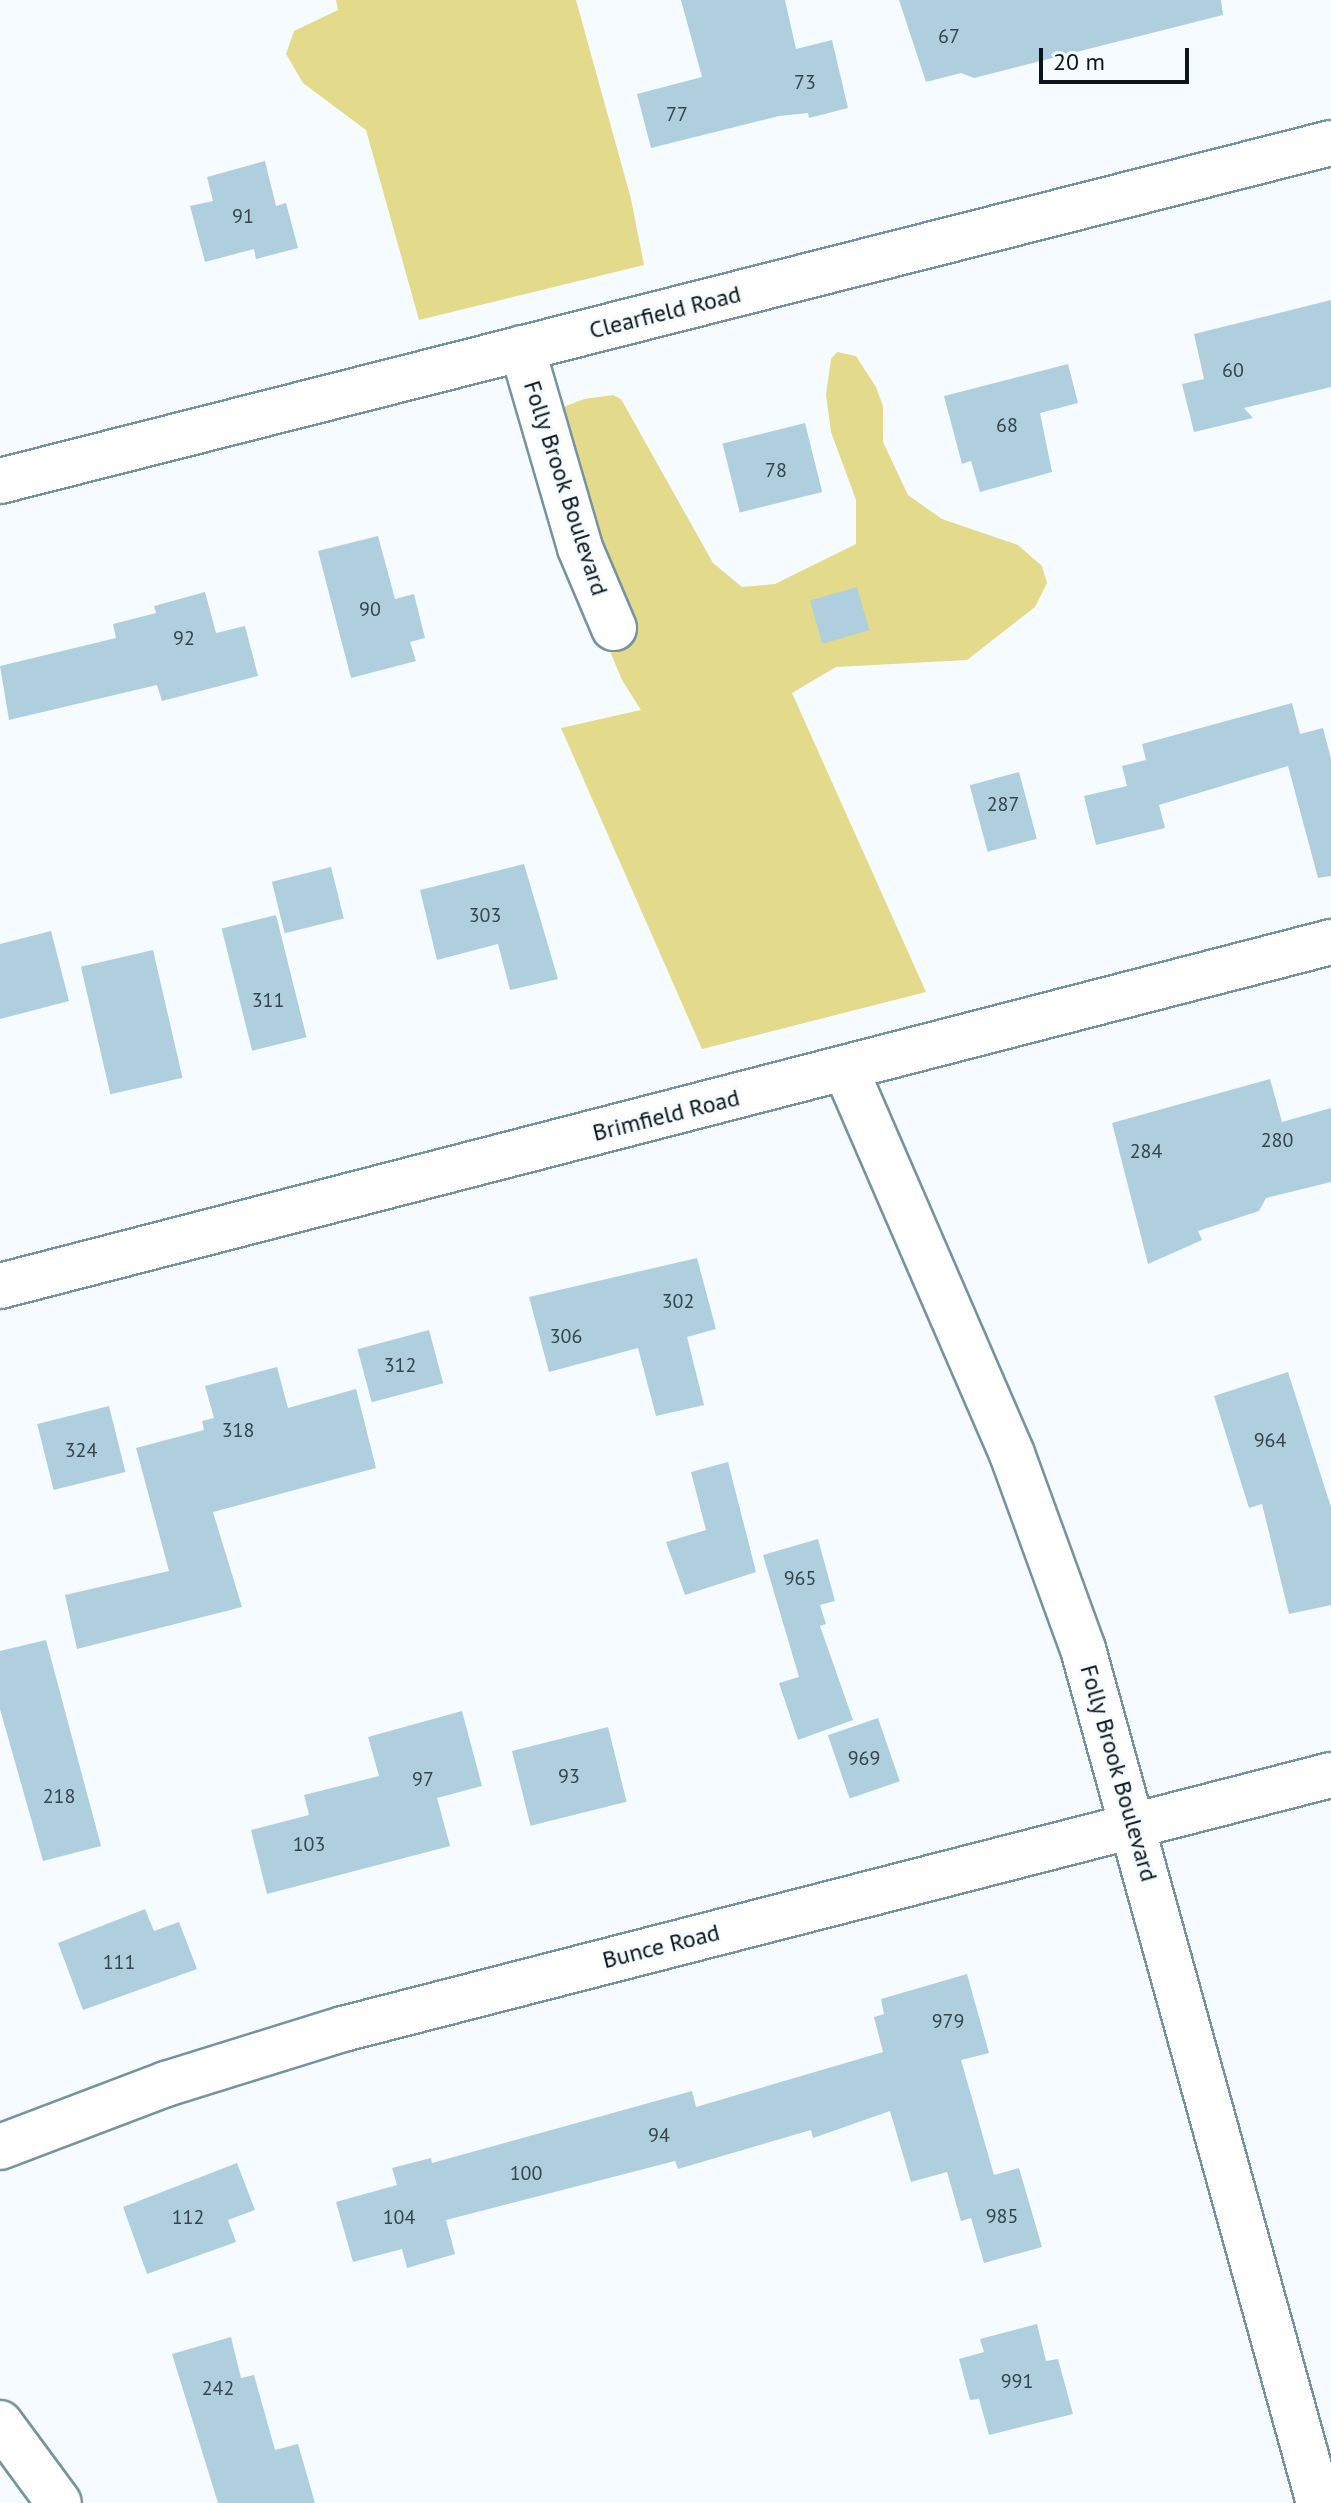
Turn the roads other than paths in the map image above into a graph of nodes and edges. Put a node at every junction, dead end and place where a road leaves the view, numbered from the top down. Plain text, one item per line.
1 (1331, 143) edge
2 (522, 348) junction
3 (0, 481) edge
4 (614, 628) dead end
5 (1331, 942) edge
6 (845, 1068) junction
7 (0, 1286) edge
8 (1331, 1775) edge
9 (1135, 1825) junction
10 (0, 2147) edge
11 (0, 2423) edge
12 (59, 2503) edge
13 (1319, 2503) edge

1 - 2 street, Clearfield Road
2 - 3 street, Clearfield Road
2 - 4 street, Folly Brook Boulevard
5 - 6 street, Brimfield Road
6 - 7 street, Brimfield Road
6 - 9 street, Folly Brook Boulevard
8 - 9 street, Bunce Road
9 - 10 street, Bunce Road
9 - 13 street, Folly Brook Boulevard
11 - 12 street

